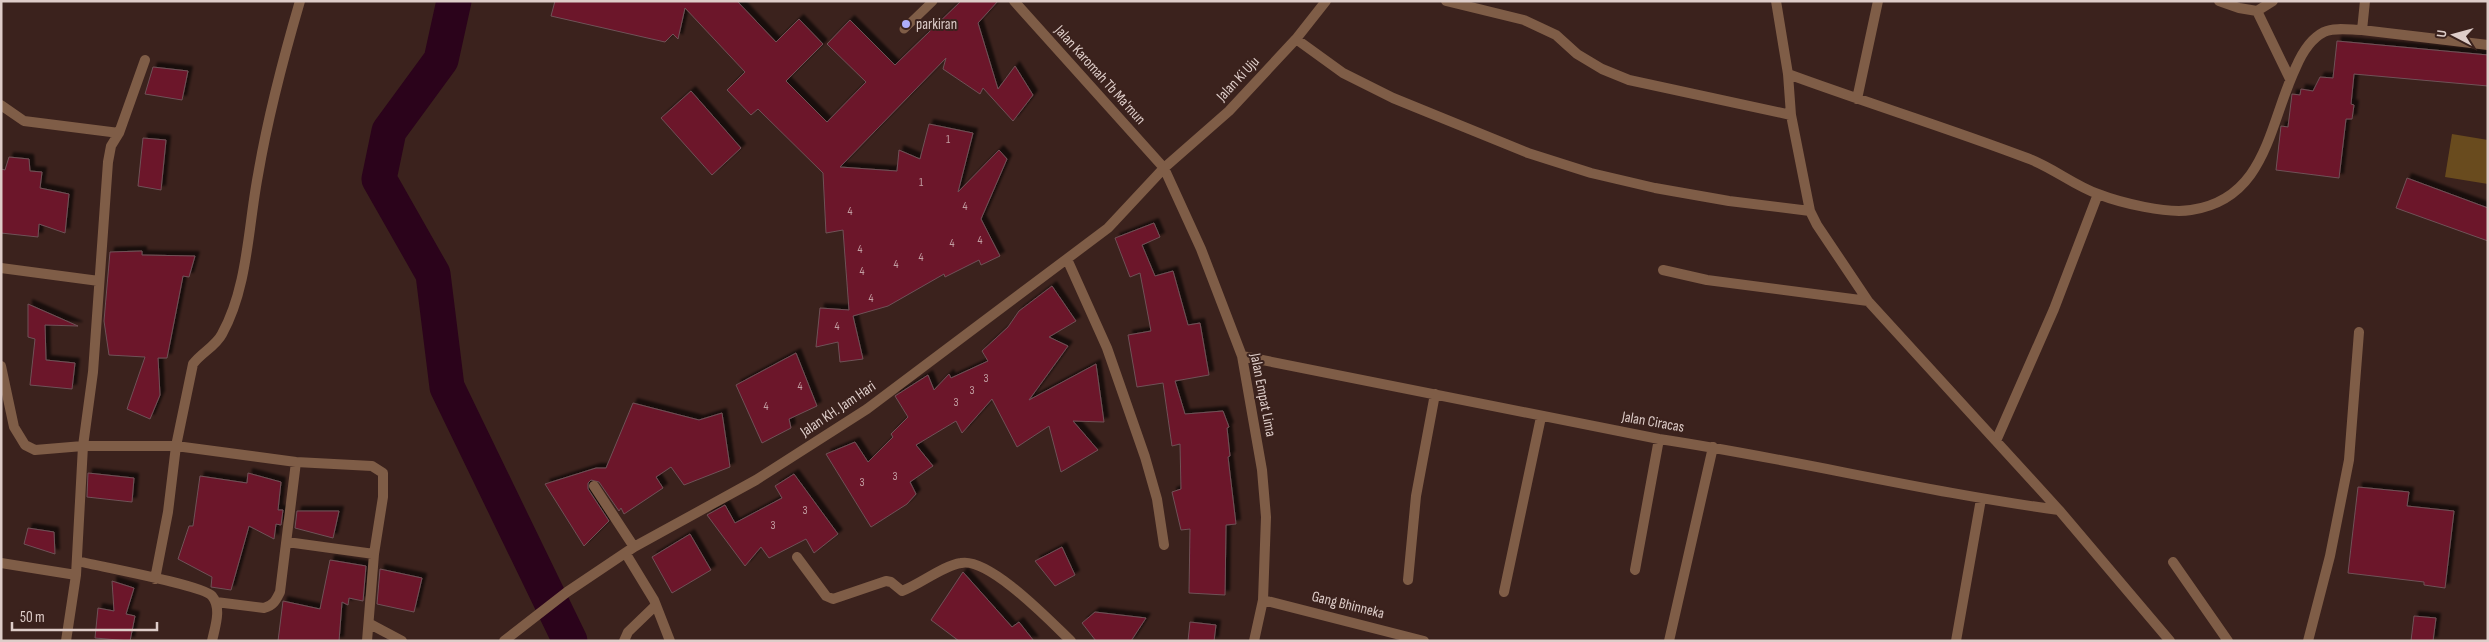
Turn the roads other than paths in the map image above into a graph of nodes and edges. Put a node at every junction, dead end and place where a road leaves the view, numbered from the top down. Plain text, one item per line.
1 (300, 1) edge
2 (933, 1) edge
3 (1014, 1) edge
4 (1326, 1) edge
5 (1446, 1) edge
6 (1776, 1) edge
7 (1878, 1) edge
8 (2219, 1) edge
9 (2273, 1) edge
10 (2365, 1) edge
11 (2257, 11) junction
12 (904, 29) dead end
13 (2362, 30) junction
14 (1296, 39) junction
15 (2488, 45) edge
16 (145, 60) dead end
17 (1788, 74) junction
18 (2290, 79) junction
19 (1857, 99) junction
20 (1, 105) edge
21 (1791, 115) junction
22 (118, 133) junction
23 (1164, 168) junction
24 (2098, 194) junction
25 (1810, 211) junction
26 (1067, 259) junction
27 (1, 268) edge
28 (1663, 270) dead end
29 (99, 281) junction
30 (1868, 302) junction
31 (2359, 332) dead end
32 (1242, 356) junction
33 (1, 366) edge
34 (1435, 394) junction
35 (1541, 417) junction
36 (1659, 439) junction
37 (1996, 441) junction
38 (83, 446) junction
39 (176, 446) junction
40 (1713, 447) junction
41 (296, 462) junction
42 (594, 486) dead end
43 (1981, 500) junction
44 (2059, 510) junction
45 (287, 542) junction
46 (1164, 545) dead end
47 (630, 550) junction
48 (374, 554) junction
49 (797, 557) dead end
50 (77, 561) junction
51 (2173, 562) dead end
52 (1, 563) edge
53 (1635, 570) dead end
54 (76, 575) junction
55 (155, 579) junction
56 (1408, 580) dead end
57 (1504, 592) dead end
58 (1264, 600) junction
59 (216, 602) junction
60 (656, 605) junction
61 (370, 624) junction
62 (66, 641) edge
63 (212, 641) edge
64 (367, 641) edge
65 (402, 641) edge
66 (504, 641) edge
67 (624, 641) edge
68 (670, 641) edge
69 (1071, 641) edge
70 (1254, 641) edge
71 (1424, 641) edge
72 (1669, 641) edge
73 (1956, 641) edge
74 (2170, 641) edge
75 (2228, 641) edge
76 (2308, 641) edge

1 - 39 street
2 - 12 lane
3 - 23 street, Jalan Karomah Tb Ma'mun
4 - 14 street, Jalan Ki Uju
5 - 21 street
6 - 17 street
7 - 19 street
8 - 11 street
9 - 11 street
10 - 13 street
11 - 18 street
13 - 15 street
13 - 18 street
14 - 23 street, Jalan Ki Uju
14 - 25 street
16 - 22 street
17 - 19 street
17 - 21 street
18 - 24 street
19 - 24 street
20 - 22 street
21 - 25 street
22 - 29 street
23 - 26 street, Jalan KH. Jam Hari
23 - 32 street, Jalan Empat Lima
24 - 37 street
25 - 30 street
26 - 46 street
26 - 47 street, Jalan KH. Jam Hari
27 - 29 street
28 - 30 street
29 - 38 street
30 - 37 street
31 - 76 street
32 - 34 street, Jalan Ciracas
32 - 58 street, Jalan Empat Lima
33 - 38 street
34 - 35 street, Jalan Ciracas
34 - 56 street
35 - 36 street, Jalan Ciracas
35 - 57 street
36 - 40 street, Jalan Ciracas
36 - 53 street
37 - 44 street
38 - 39 street
38 - 50 street
39 - 41 street
39 - 55 street
40 - 43 street, Jalan Ciracas
40 - 72 street
41 - 45 street
41 - 48 street
42 - 47 street
43 - 44 street, Jalan Ciracas
43 - 73 street
44 - 74 street
45 - 48 street
45 - 59 street
47 - 60 street
47 - 66 street, Jalan KH. Jam Hari
48 - 61 street
49 - 69 street
50 - 54 street
50 - 55 street
51 - 75 street
52 - 54 street
54 - 62 street
55 - 59 street
58 - 70 street, Jalan Empat Lima
58 - 71 street, Gang Bhinneka
59 - 63 street
60 - 67 street
60 - 68 street
61 - 64 street
61 - 65 street

